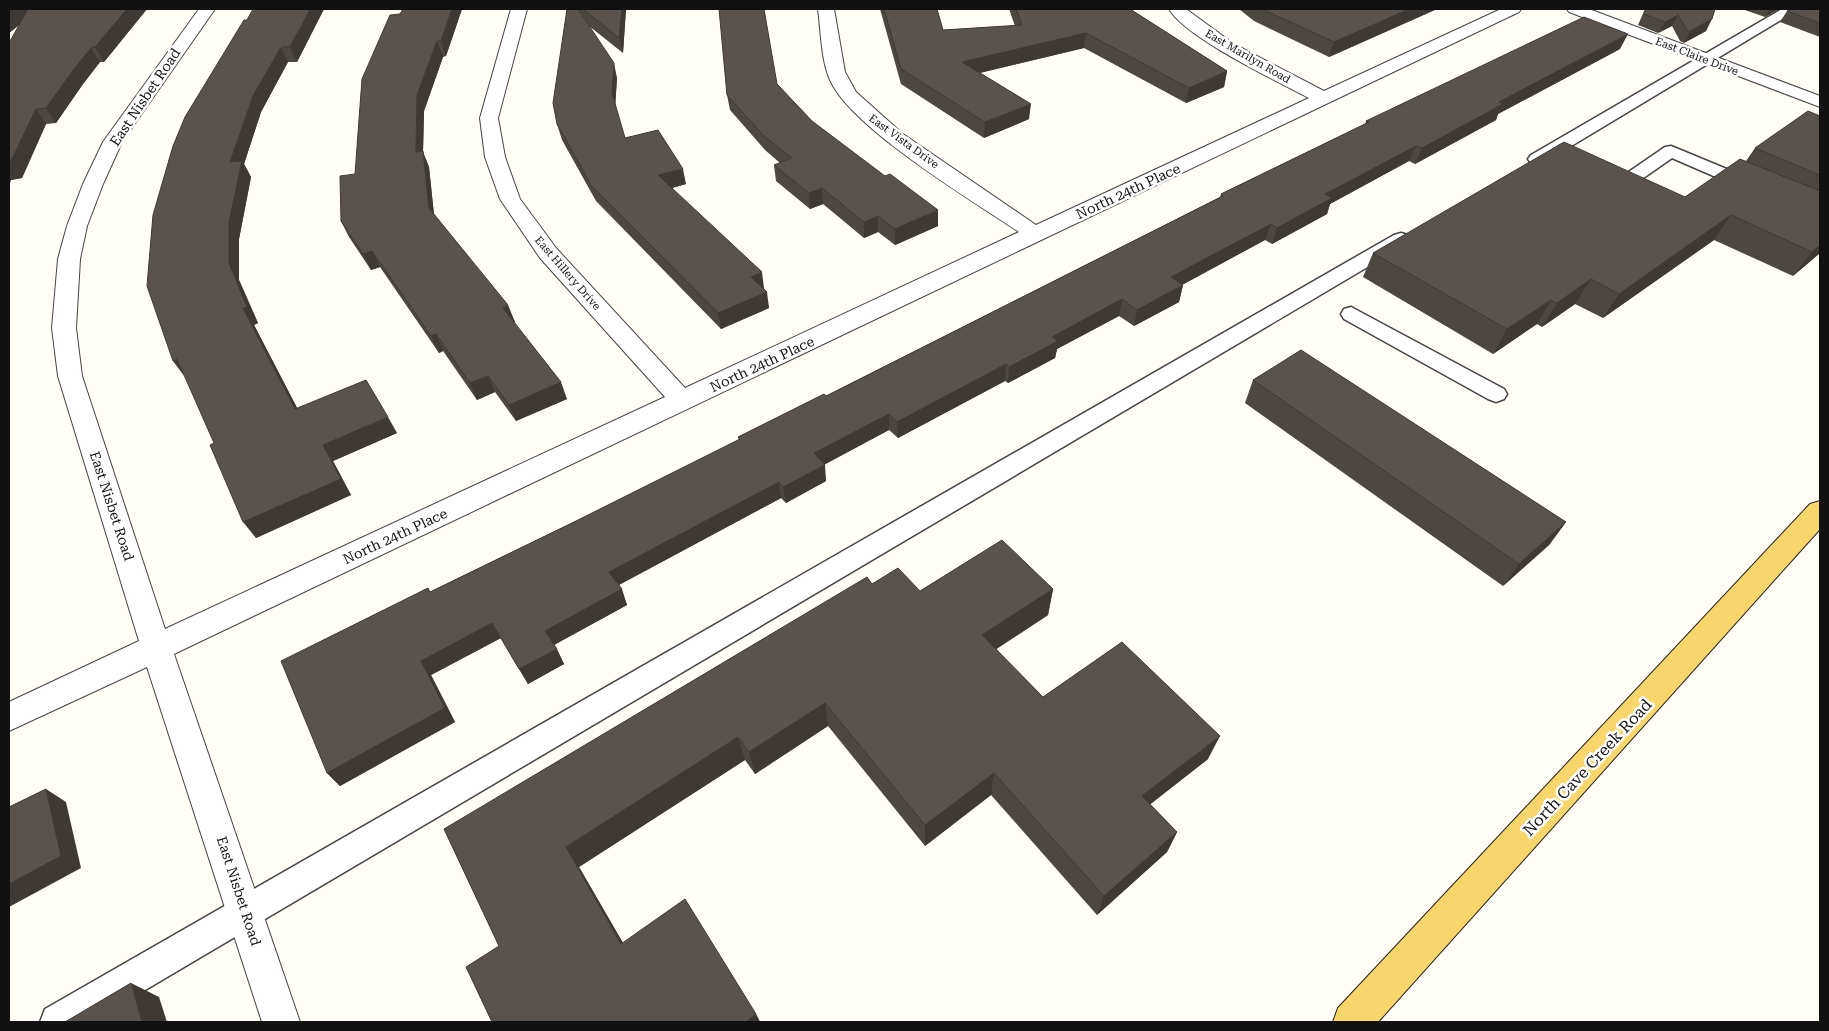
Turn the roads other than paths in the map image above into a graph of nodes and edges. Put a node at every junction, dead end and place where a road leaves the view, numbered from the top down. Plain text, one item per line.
1 (207, 9) edge
2 (519, 9) edge
3 (826, 9) edge
4 (1177, 9) edge
5 (1513, 9) edge
6 (1575, 9) edge
7 (1792, 9) edge
8 (1706, 59) junction
9 (1324, 98) junction
10 (1820, 102) edge
11 (1521, 168) edge
12 (1636, 175) edge
13 (1768, 193) edge
14 (1418, 229) edge
15 (1037, 235) junction
16 (1351, 314) dead end
17 (1496, 394) dead end
18 (682, 401) junction
19 (1820, 511) edge
20 (156, 647) junction
21 (9, 717) edge
22 (246, 912) junction
23 (58, 1022) edge
24 (282, 1022) edge
25 (1352, 1022) edge

1 - 20 street, East Nisbet Road
2 - 18 street, East Hillery Drive
3 - 15 street, East Vista Drive
4 - 9 street, East Marilyn Road
5 - 9 street, North 24th Place
6 - 8 street, East Claire Drive
7 - 8 lane
8 - 10 street, East Claire Drive
8 - 11 lane
9 - 15 street, North 24th Place
12 - 13 lane
14 - 22 lane
15 - 18 street, North 24th Place
16 - 17 lane
18 - 20 street, North 24th Place
19 - 25 main road, North Cave Creek Road
20 - 21 street, North 24th Place
20 - 22 street, East Nisbet Road
22 - 23 lane
22 - 24 street, East Nisbet Road

